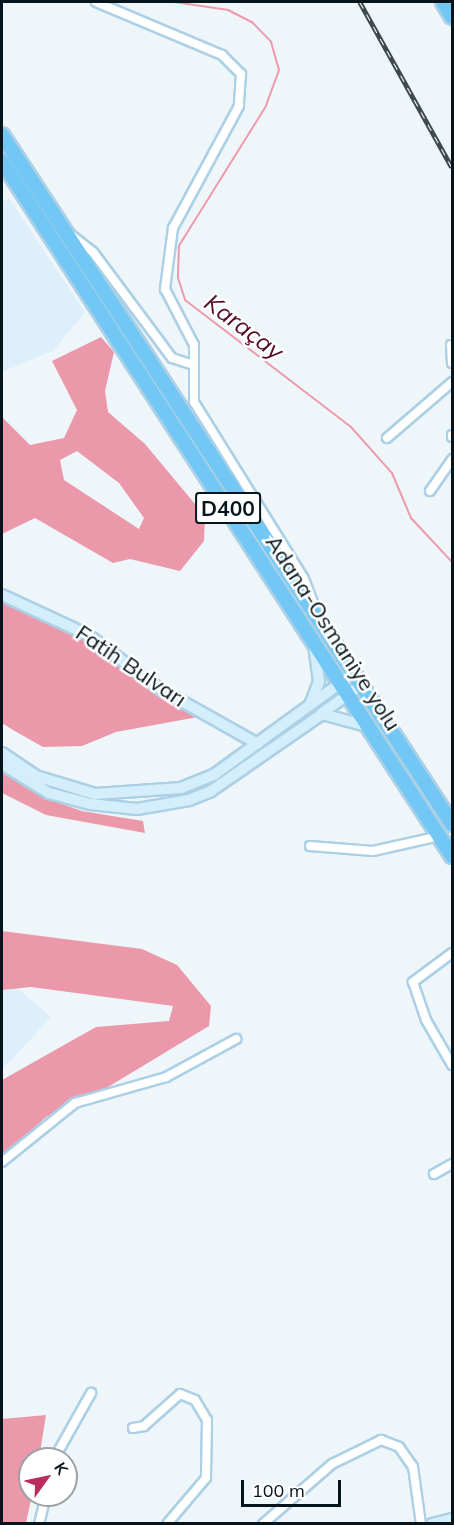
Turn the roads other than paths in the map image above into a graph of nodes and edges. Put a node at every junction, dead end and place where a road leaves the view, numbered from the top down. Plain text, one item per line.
1 (96, 2) edge
2 (443, 2) edge
3 (453, 17) edge
4 (2, 135) edge
5 (2, 161) edge
6 (64, 230) junction
7 (451, 345) edge
8 (453, 363) edge
9 (193, 365) junction
10 (453, 382) edge
11 (387, 438) dead end
12 (453, 459) edge
13 (430, 491) dead end
14 (2, 595) edge
15 (316, 617) junction
16 (312, 637) junction
17 (357, 680) junction
18 (340, 683) junction
19 (348, 695) junction
20 (310, 705) junction
21 (322, 714) junction
22 (368, 726) junction
23 (258, 744) junction
24 (2, 753) edge
25 (2, 764) edge
26 (453, 824) edge
27 (440, 836) junction
28 (310, 846) dead end
29 (453, 856) edge
30 (453, 953) edge
31 (236, 1039) dead end
32 (453, 1065) edge
33 (2, 1162) edge
34 (453, 1164) edge
35 (434, 1174) dead end
36 (91, 1393) dead end
37 (133, 1428) dead end
38 (61, 1447) edge
39 (43, 1507) edge
40 (453, 1519) edge
41 (39, 1524) edge
42 (167, 1524) edge
43 (263, 1524) edge
44 (421, 1524) edge
45 (432, 1524) edge

1 - 9 street
2 - 3 highway
4 - 6 highway, Adana-Osmaniye yolu / D400
5 - 16 highway, Adana-Osmaniye yolu / D400
6 - 9 street
6 - 15 highway, Adana-Osmaniye yolu / D400
7 - 8 street
9 - 15 street
10 - 11 street
12 - 13 street
14 - 23 street, Fatih Bulvarı
15 - 17 highway, Adana-Osmaniye yolu / D400
16 - 18 highway, Adana-Osmaniye yolu / D400
16 - 20 street
17 - 18 street
17 - 19 street
17 - 26 highway, Adana-Osmaniye yolu / D400
18 - 19 highway, Adana-Osmaniye yolu / D400
18 - 20 street
19 - 21 street
19 - 22 highway, Adana-Osmaniye yolu / D400
20 - 23 street
21 - 22 street
21 - 25 street
22 - 27 highway, Adana-Osmaniye yolu / D400
23 - 24 street
27 - 28 street
27 - 29 highway, Adana-Osmaniye yolu / D400
30 - 32 street
31 - 33 street
34 - 35 street
36 - 38 street
37 - 42 street
39 - 41 street
40 - 45 street
43 - 44 street

